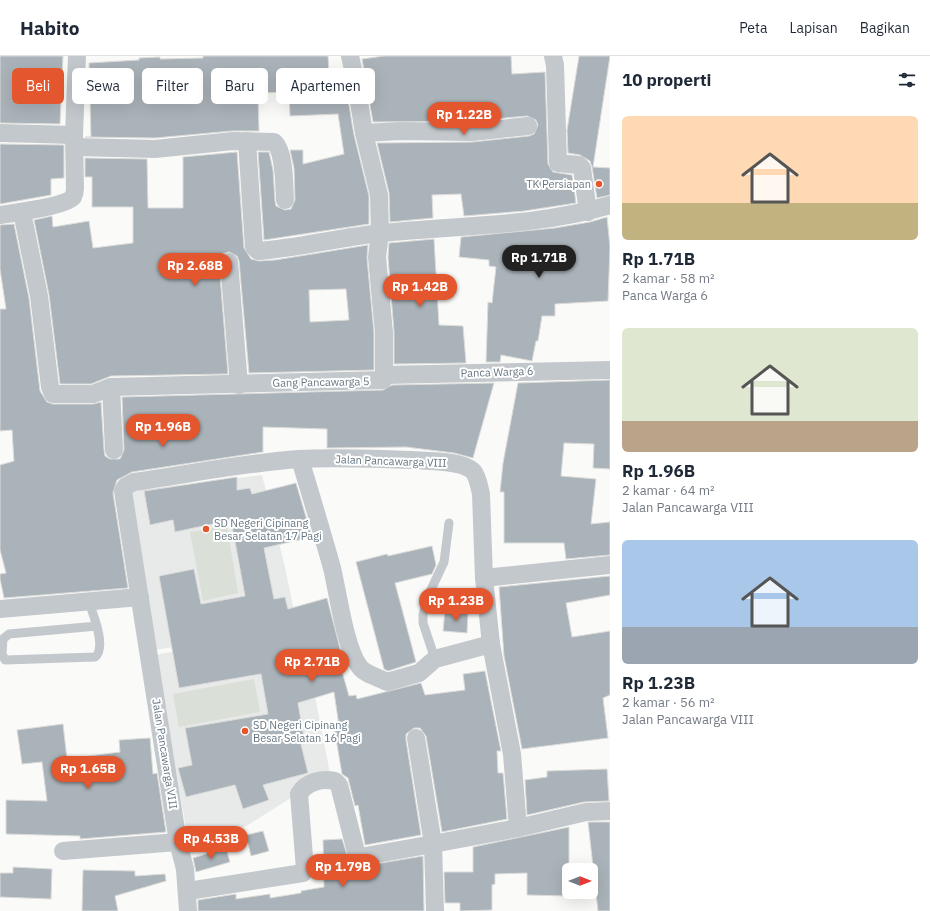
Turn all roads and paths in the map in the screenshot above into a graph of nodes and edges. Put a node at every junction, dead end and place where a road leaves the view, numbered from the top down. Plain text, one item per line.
1 (77, 56) edge
2 (350, 56) edge
3 (553, 56) edge
4 (528, 126) dead end
5 (0, 133) edge
6 (364, 133) junction
7 (74, 141) junction
8 (247, 141) junction
9 (285, 200) dead end
10 (610, 206) edge
11 (22, 212) junction
12 (588, 212) junction
13 (0, 215) edge
14 (380, 233) junction
15 (229, 262) dead end
16 (610, 370) edge
17 (384, 376) junction
18 (239, 385) junction
19 (112, 387) junction
20 (114, 450) dead end
21 (300, 459) junction
22 (449, 523) dead end
23 (610, 565) edge
24 (484, 578) junction
25 (140, 597) junction
26 (89, 602) junction
27 (0, 607) edge
28 (97, 626) junction
29 (491, 644) junction
30 (435, 659) junction
31 (416, 738) dead end
32 (610, 812) edge
33 (518, 828) junction
34 (178, 842) junction
35 (433, 844) junction
36 (62, 851) dead end
37 (188, 891) junction
38 (188, 911) edge
39 (435, 911) edge

1 - 7 street
2 - 6 street, Gang Pancawarga 5
3 - 12 street
4 - 6 street
5 - 7 street
6 - 14 street, Gang Pancawarga 5
7 - 8 street
7 - 11 street
8 - 9 street
8 - 14 street
10 - 12 street
11 - 13 street
11 - 19 street, Gang Pancawarga 5
12 - 14 street
14 - 17 street, Gang Pancawarga 5
15 - 18 street
16 - 17 street, Panca Warga 6
17 - 18 street, Gang Pancawarga 5
18 - 19 street, Gang Pancawarga 5
19 - 20 street
21 - 24 street, Jalan Pancawarga VIII
21 - 25 street, Jalan Pancawarga VIII
21 - 30 street
22 - 30 lane
23 - 24 street
24 - 29 street, Jalan Pancawarga VIII
25 - 26 street
25 - 34 street, Jalan Pancawarga VIII
26 - 27 street
26 - 28 lane
28 - 28 lane
29 - 30 street
29 - 33 street, Jalan Pancawarga VIII
31 - 35 street
32 - 33 street
33 - 35 street
34 - 36 street
34 - 37 street, Jalan Pancawarga VIII
35 - 37 street
35 - 39 street
37 - 38 street, Jalan Pancawarga VIII

